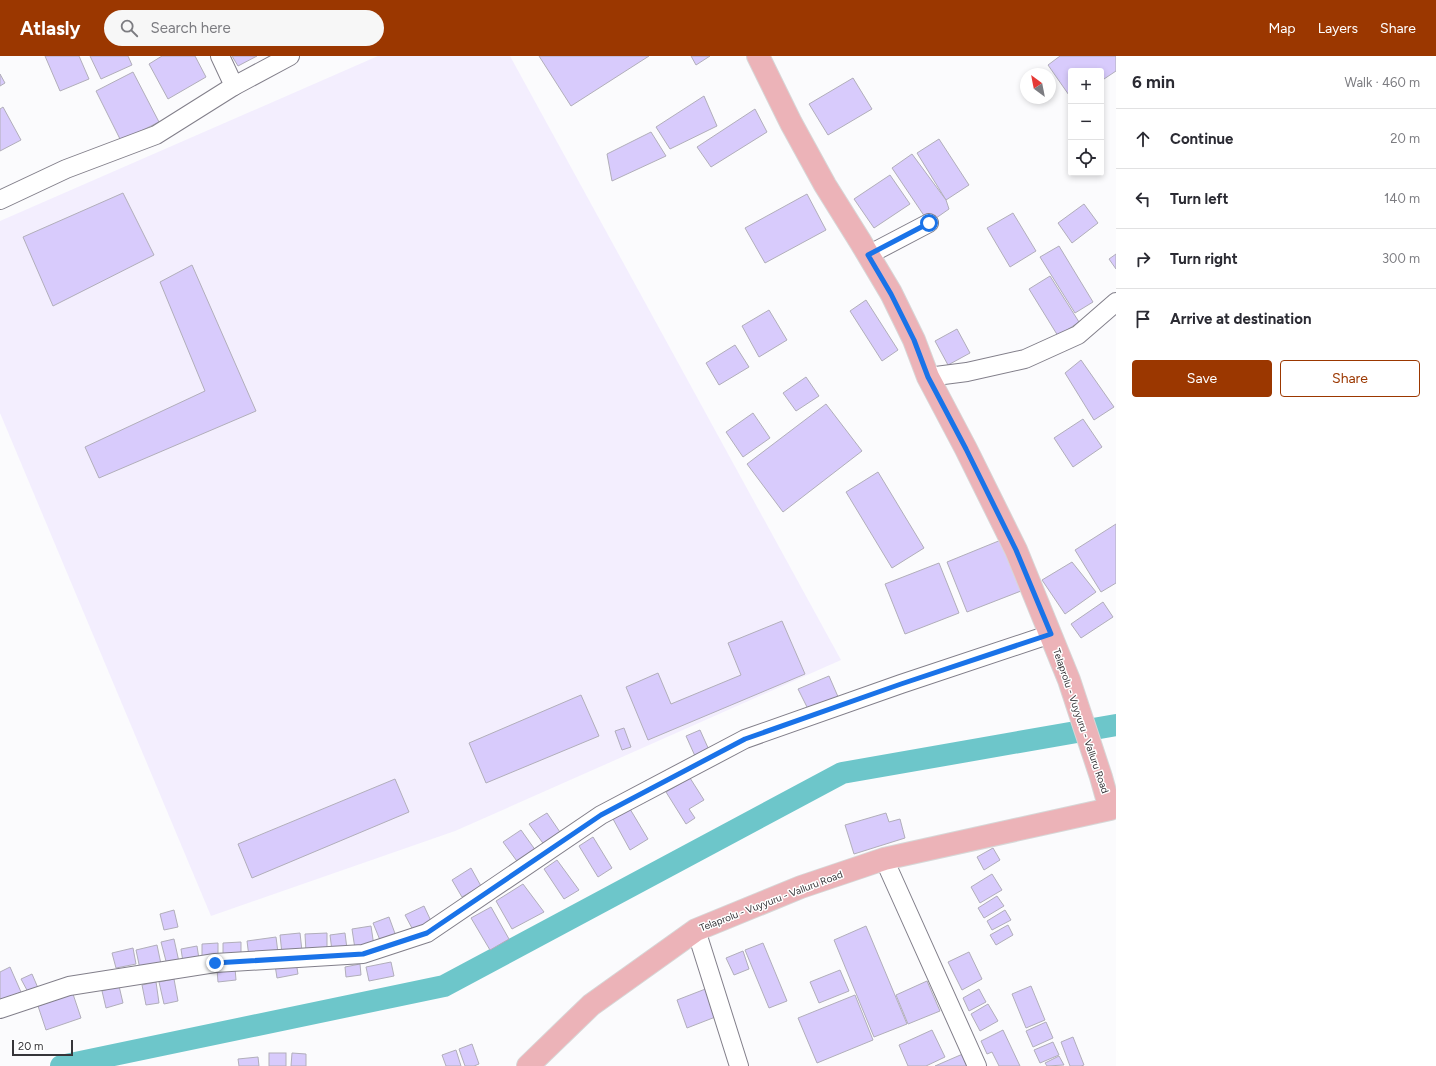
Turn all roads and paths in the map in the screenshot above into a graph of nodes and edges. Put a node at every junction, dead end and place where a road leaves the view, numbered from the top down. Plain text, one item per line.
1 (220, 56) edge
2 (290, 56) edge
3 (758, 56) edge
4 (234, 86) junction
5 (0, 200) edge
6 (929, 223) dead end
7 (868, 255) junction
8 (1116, 303) edge
9 (928, 377) junction
10 (1051, 634) junction
11 (1113, 815) edge
12 (884, 859) junction
13 (696, 930) junction
14 (0, 1009) edge
15 (528, 1066) edge
16 (739, 1066) edge
17 (977, 1066) edge

1 - 4 street
2 - 4 street
3 - 7 main road, Telaprolu - Vuyyuru - Valluru Road
4 - 5 street
6 - 7 street
7 - 9 main road, Telaprolu - Vuyyuru - Valluru Road
8 - 9 street
9 - 10 main road, Telaprolu - Vuyyuru - Valluru Road
10 - 11 main road, Telaprolu - Vuyyuru - Valluru Road
10 - 14 street
11 - 12 main road, Telaprolu - Vuyyuru - Valluru Road
12 - 13 main road, Telaprolu - Vuyyuru - Valluru Road
12 - 17 street
13 - 15 main road, Telaprolu - Vuyyuru - Valluru Road
13 - 16 street

